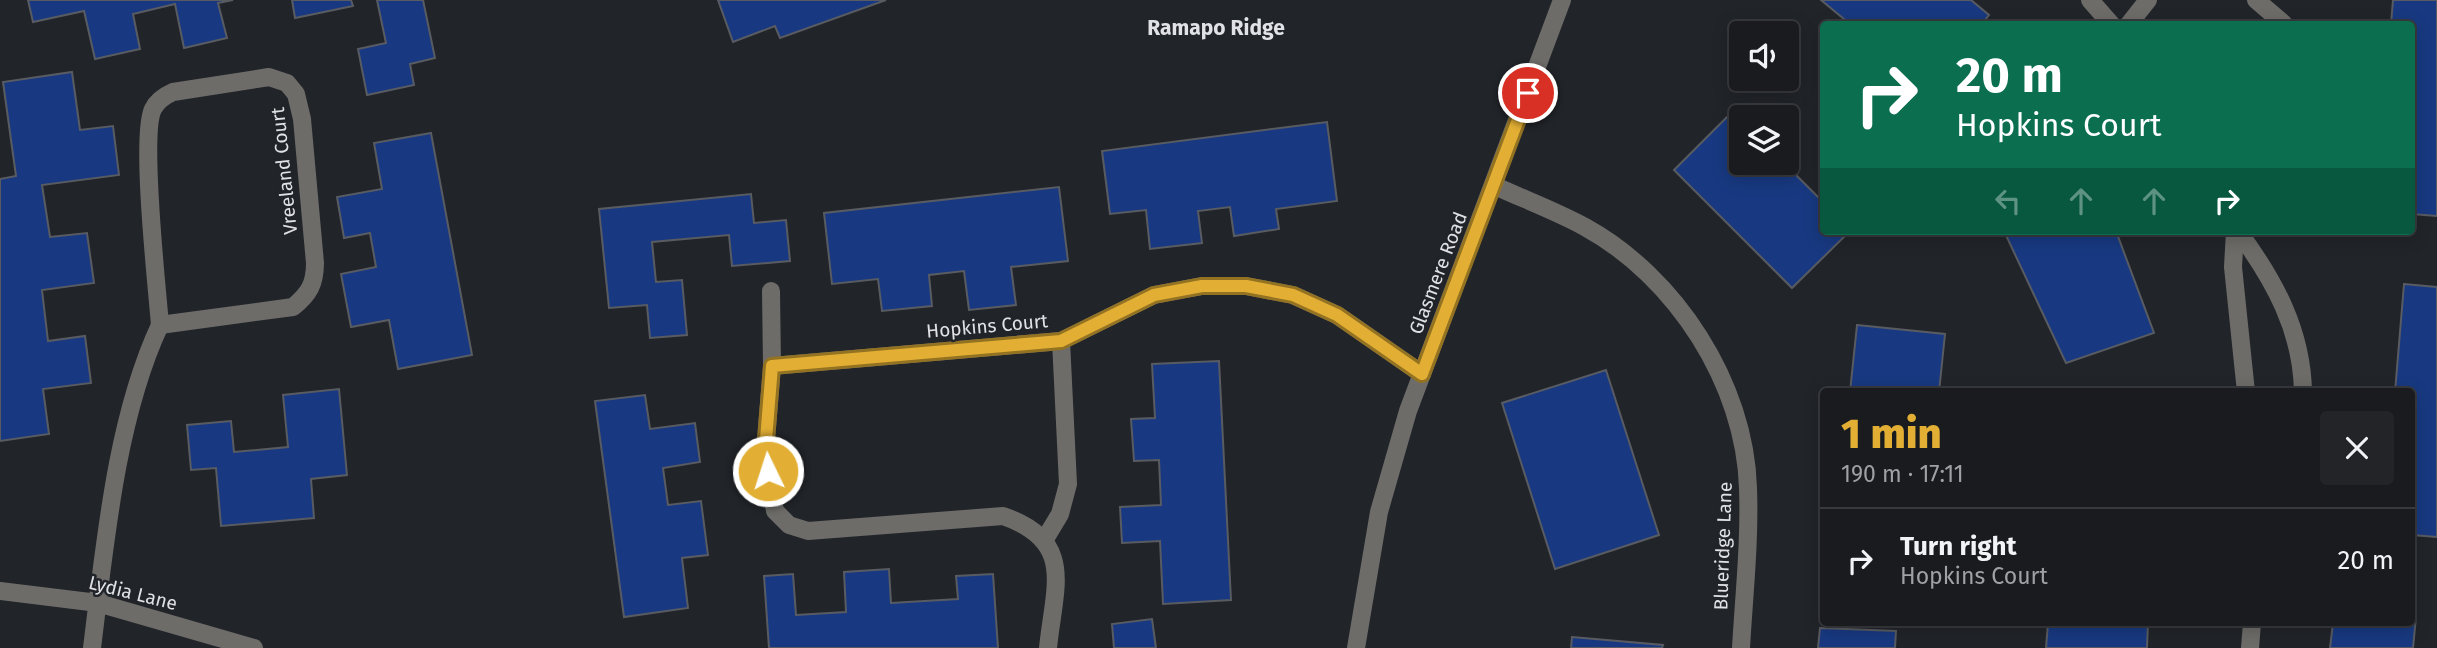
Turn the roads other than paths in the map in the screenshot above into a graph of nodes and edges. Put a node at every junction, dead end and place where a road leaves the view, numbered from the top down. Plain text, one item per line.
1 (1562, 0) edge
2 (2090, 0) edge
3 (2148, 0) edge
4 (2256, 0) edge
5 (2108, 21) edge
6 (2131, 21) edge
7 (2280, 21) edge
8 (1493, 185) junction
9 (2237, 235) edge
10 (2240, 235) edge
11 (771, 291) dead end
12 (160, 325) junction
13 (1061, 341) junction
14 (772, 366) junction
15 (1422, 374) junction
16 (2246, 388) edge
17 (2303, 388) edge
18 (1045, 539) junction
19 (0, 591) edge
20 (98, 603) junction
21 (92, 648) edge
22 (254, 648) edge
23 (1048, 648) edge
24 (1356, 648) edge
25 (1741, 648) edge

1 - 8 street, Glasmere Road
2 - 5 street
3 - 6 street
4 - 7 street
8 - 15 street, Glasmere Road
8 - 25 street, Blueridge Lane
9 - 16 street
10 - 17 street
11 - 14 street
12 - 12 street, Vreeland Court
12 - 20 street, Vreeland Court
13 - 14 street, Hopkins Court
13 - 15 street, Hopkins Court
13 - 18 street
14 - 18 street
15 - 24 street, Glasmere Road
18 - 23 street
19 - 20 street, Lydia Lane
20 - 21 street, Vreeland Court
20 - 22 street, Lydia Lane

